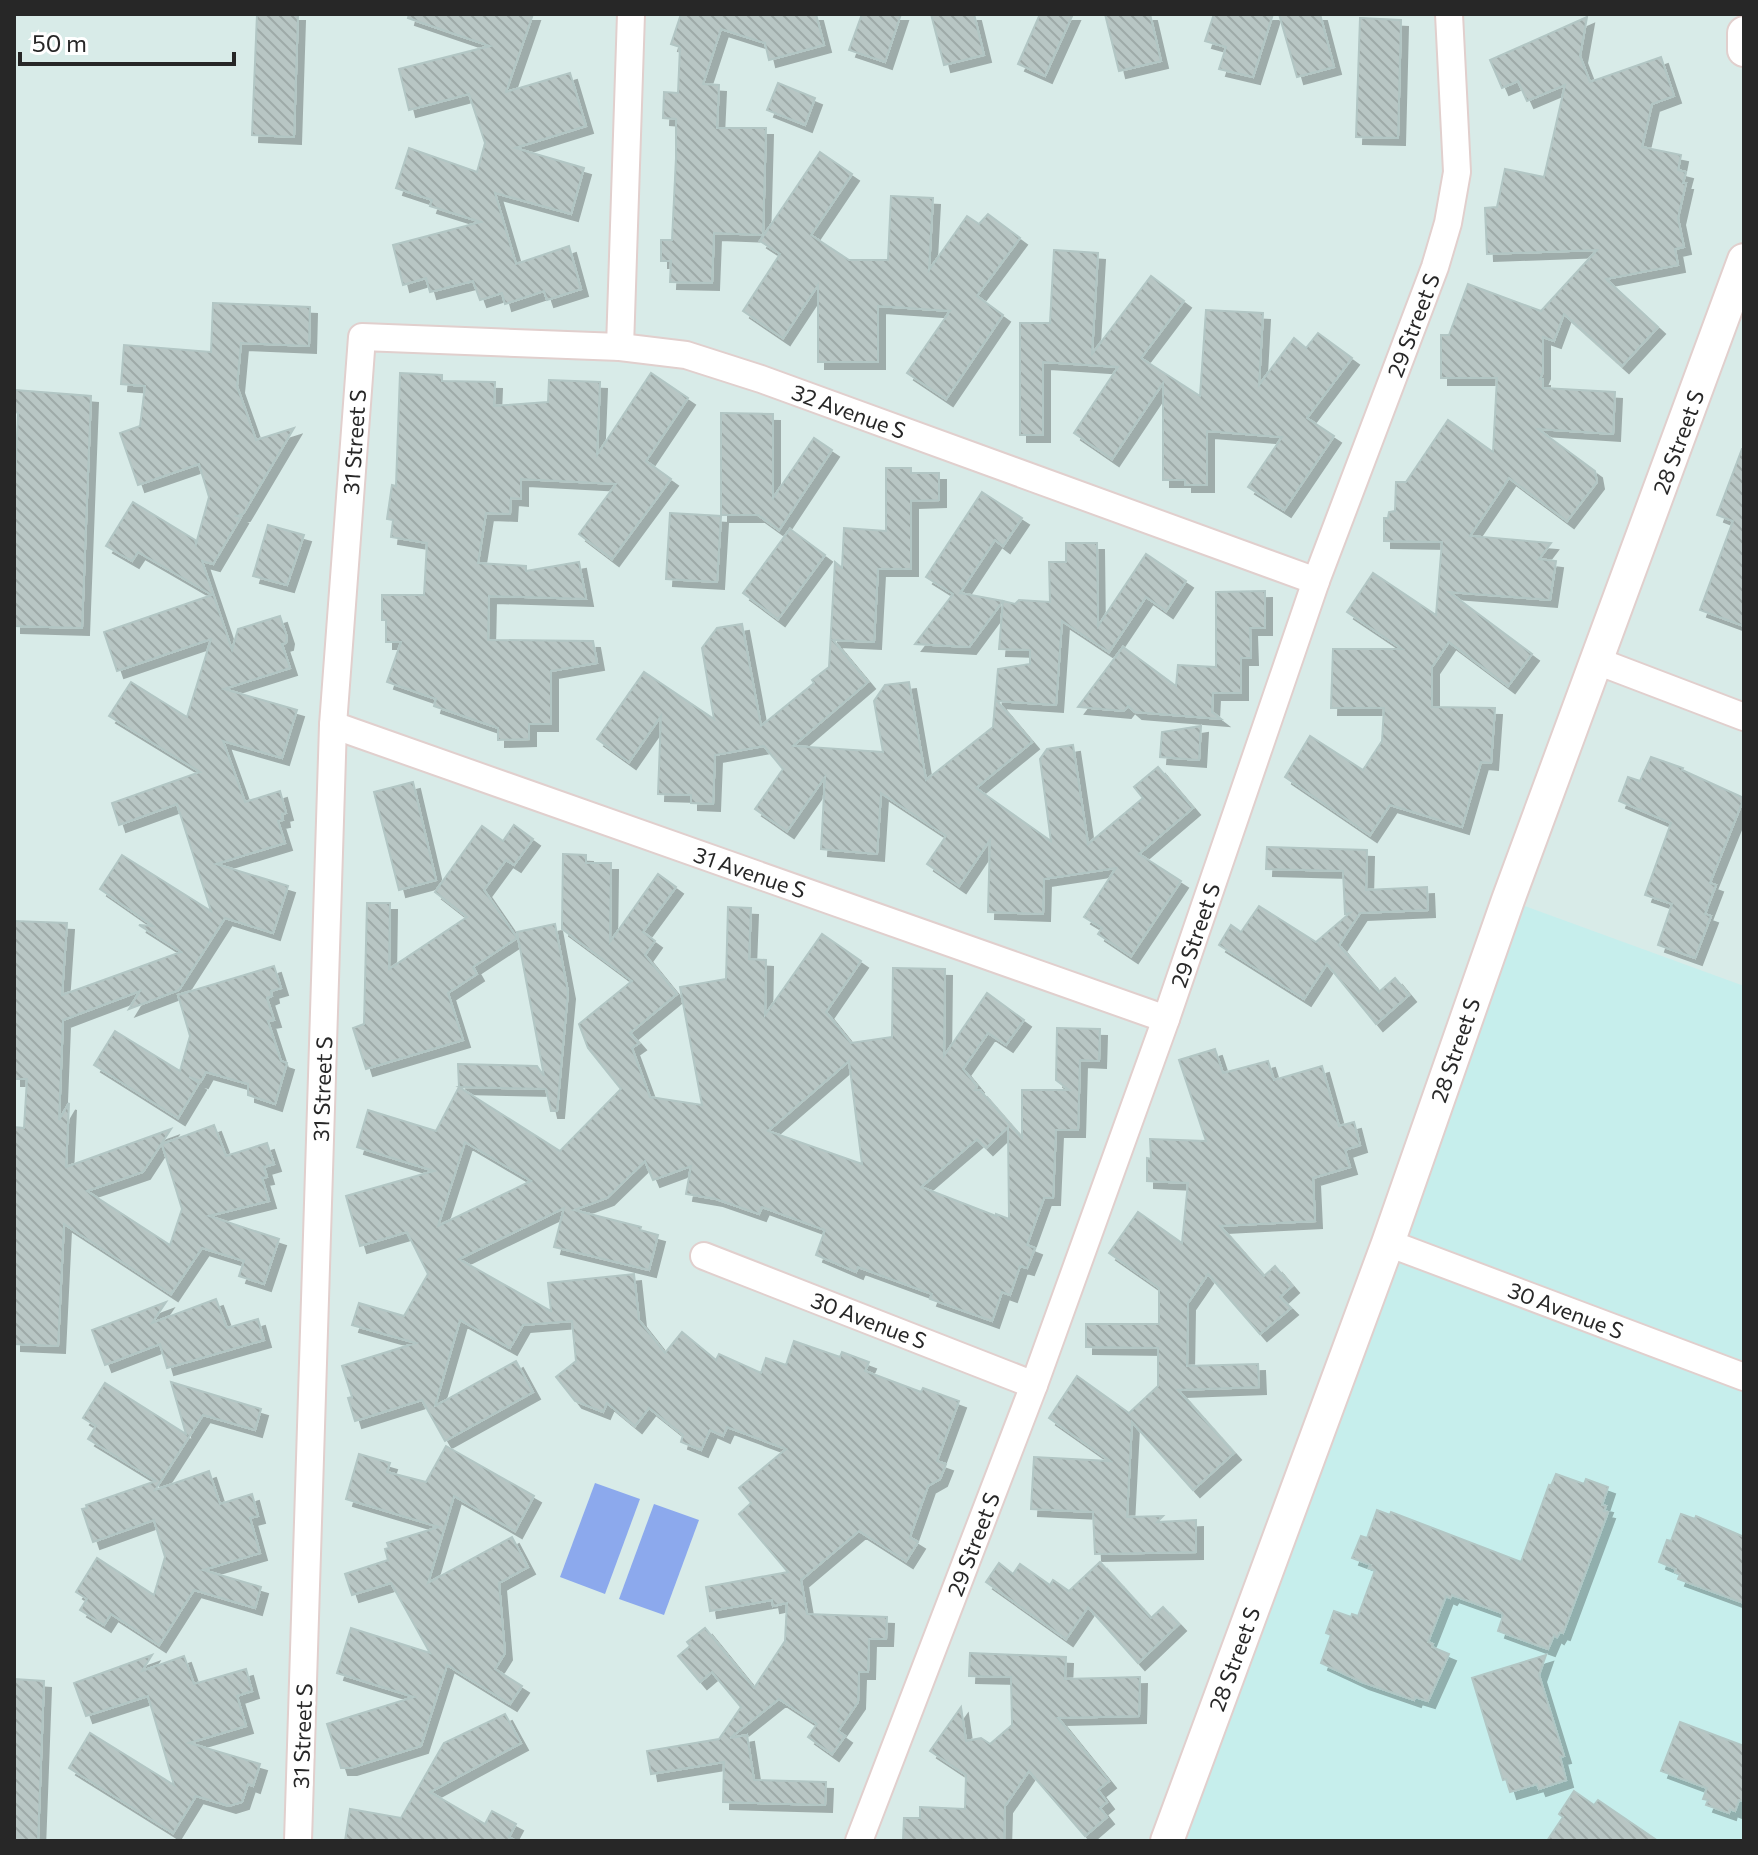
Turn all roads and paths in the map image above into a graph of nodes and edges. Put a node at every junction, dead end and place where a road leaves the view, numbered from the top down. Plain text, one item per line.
1 (631, 14) edge
2 (1449, 14) edge
3 (1744, 33) edge
4 (1744, 50) edge
5 (1744, 265) edge
6 (362, 337) joint
7 (620, 347) junction
8 (1316, 581) junction
9 (1597, 661) junction
10 (1744, 717) edge
11 (333, 725) junction
12 (1166, 1019) junction
13 (1388, 1243) junction
14 (704, 1256) dead end
15 (1744, 1377) edge
16 (1034, 1385) junction
17 (298, 1841) edge
18 (859, 1841) edge
19 (1167, 1841) edge

1 - 7 street
2 - 8 street, 29 Street S
3 - 4 street
5 - 9 street, 28 Street S
6 - 7 street, 32 Avenue S
6 - 11 street, 31 Street S
7 - 8 street, 32 Avenue S
8 - 12 street, 29 Street S
9 - 10 street
9 - 13 street, 28 Street S
11 - 12 street, 31 Avenue S
11 - 17 street, 31 Street S
12 - 16 street, 29 Street S
13 - 15 street, 30 Avenue S
13 - 19 street, 28 Street S
14 - 16 street, 30 Avenue S
16 - 18 street, 29 Street S

